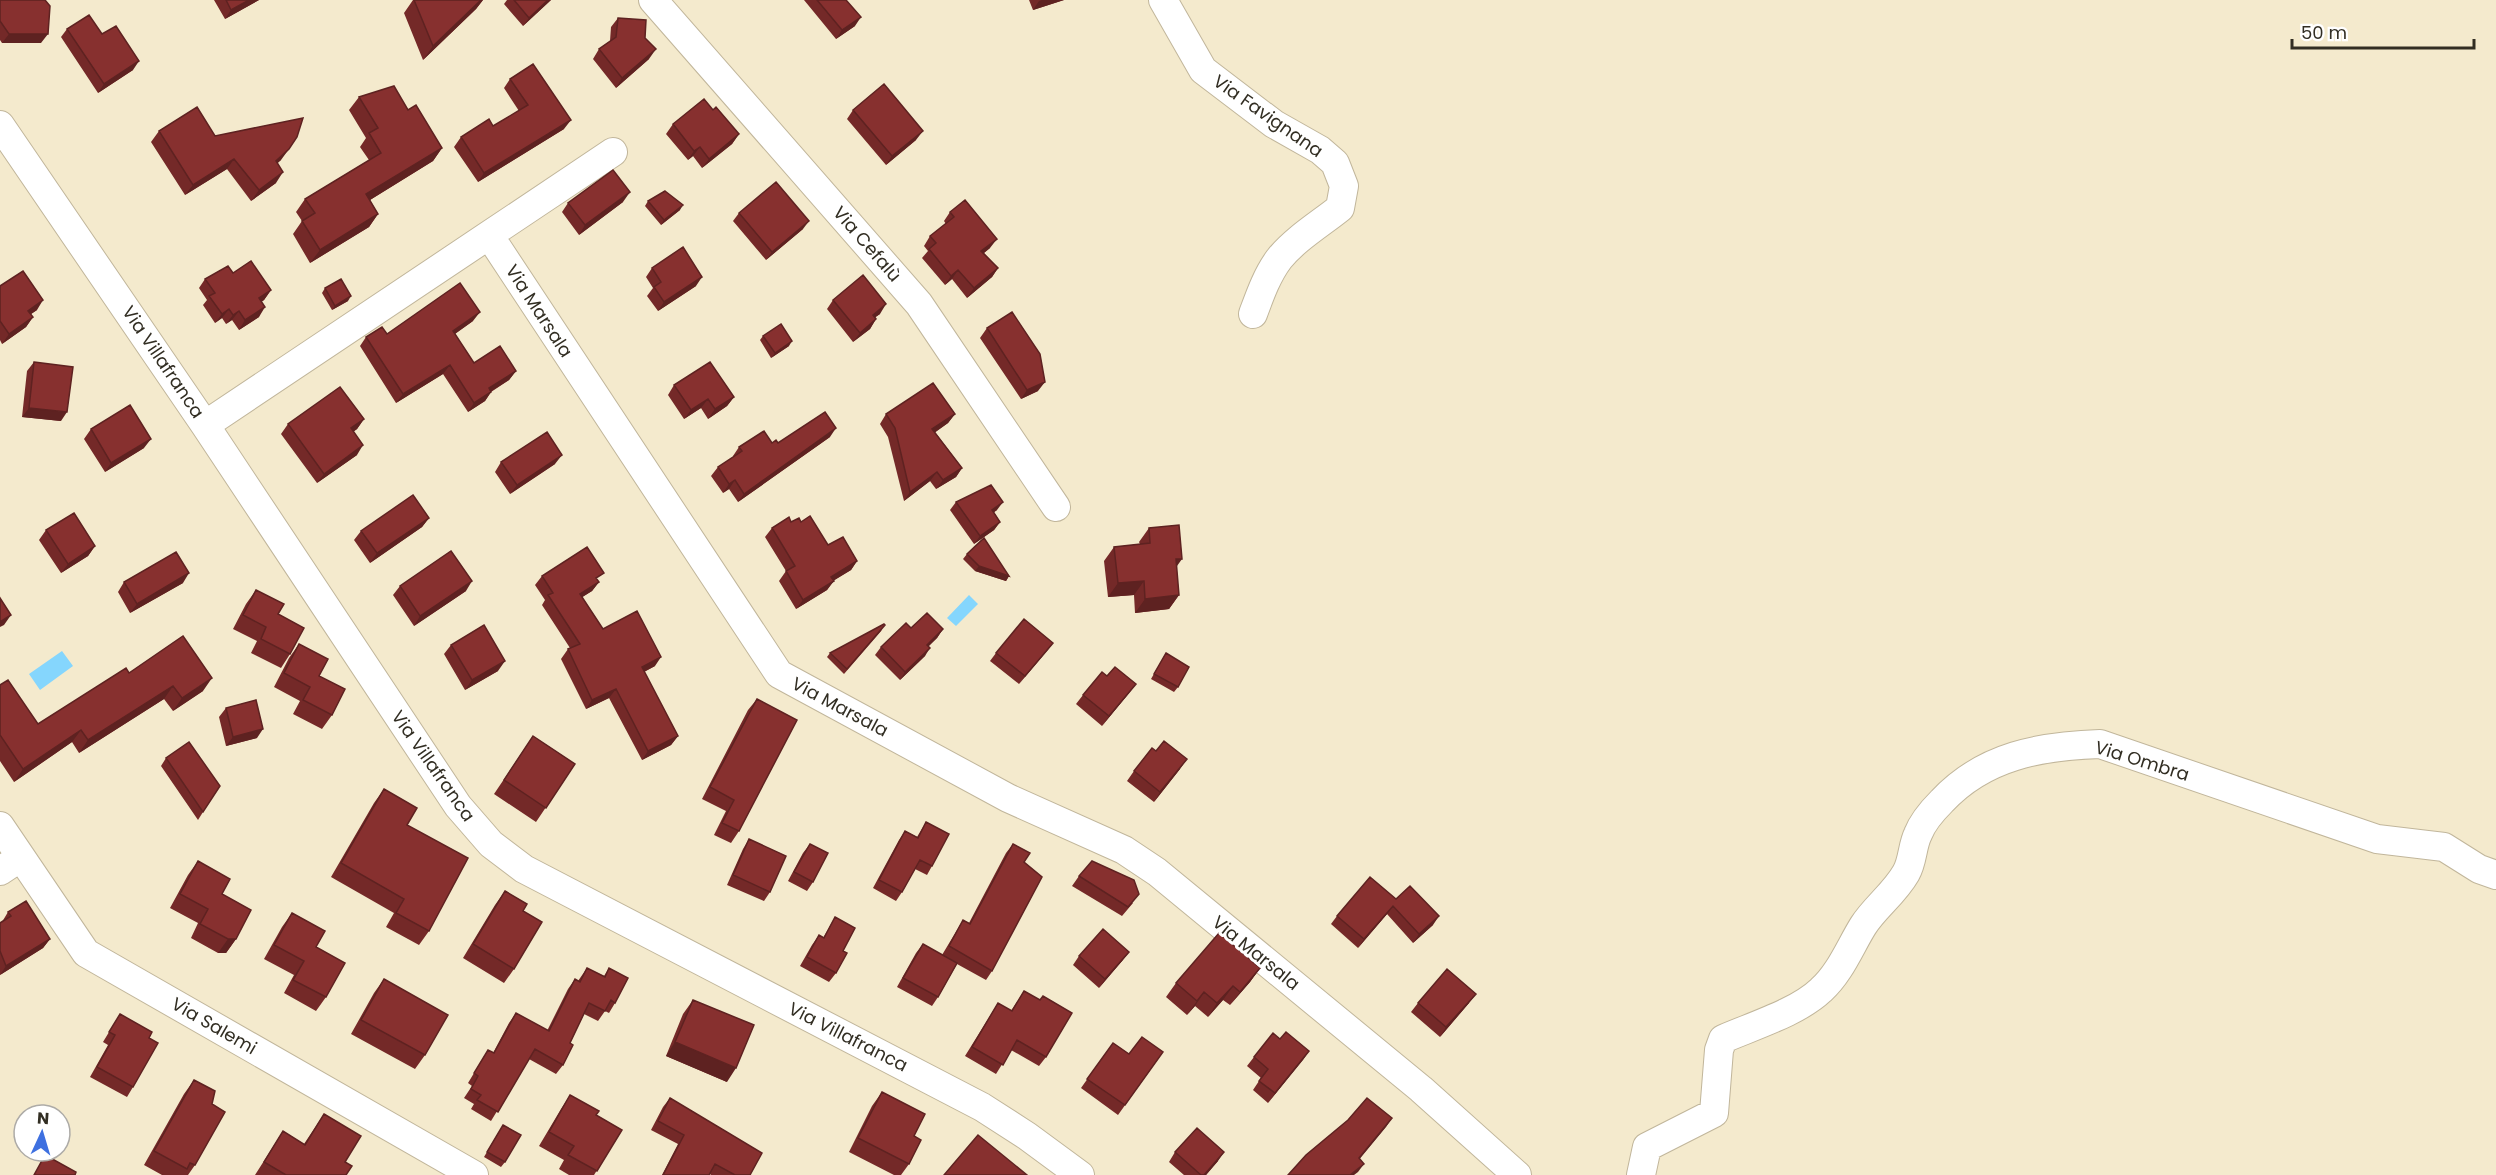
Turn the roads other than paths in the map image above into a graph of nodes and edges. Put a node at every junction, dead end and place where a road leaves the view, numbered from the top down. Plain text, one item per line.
1 (653, 0) edge
2 (1163, 0) edge
3 (0, 124) edge
4 (613, 152) dead end
5 (489, 235) junction
6 (1253, 314) dead end
7 (205, 424) junction
8 (1056, 507) dead end
9 (0, 826) edge
10 (11, 864) edge
11 (2496, 875) edge
12 (474, 1175) edge
13 (1080, 1175) edge
14 (1517, 1175) edge
15 (1641, 1175) edge

1 - 8 street, Via Cefalù
2 - 6 street, Via Favignana
3 - 7 street, Via Villafranca
4 - 5 street
5 - 7 street
5 - 14 street, Via Marsala
7 - 13 street, Via Villafranca
9 - 10 street, Via Salemi
10 - 12 street, Via Salemi
11 - 15 street, Via Ombra

